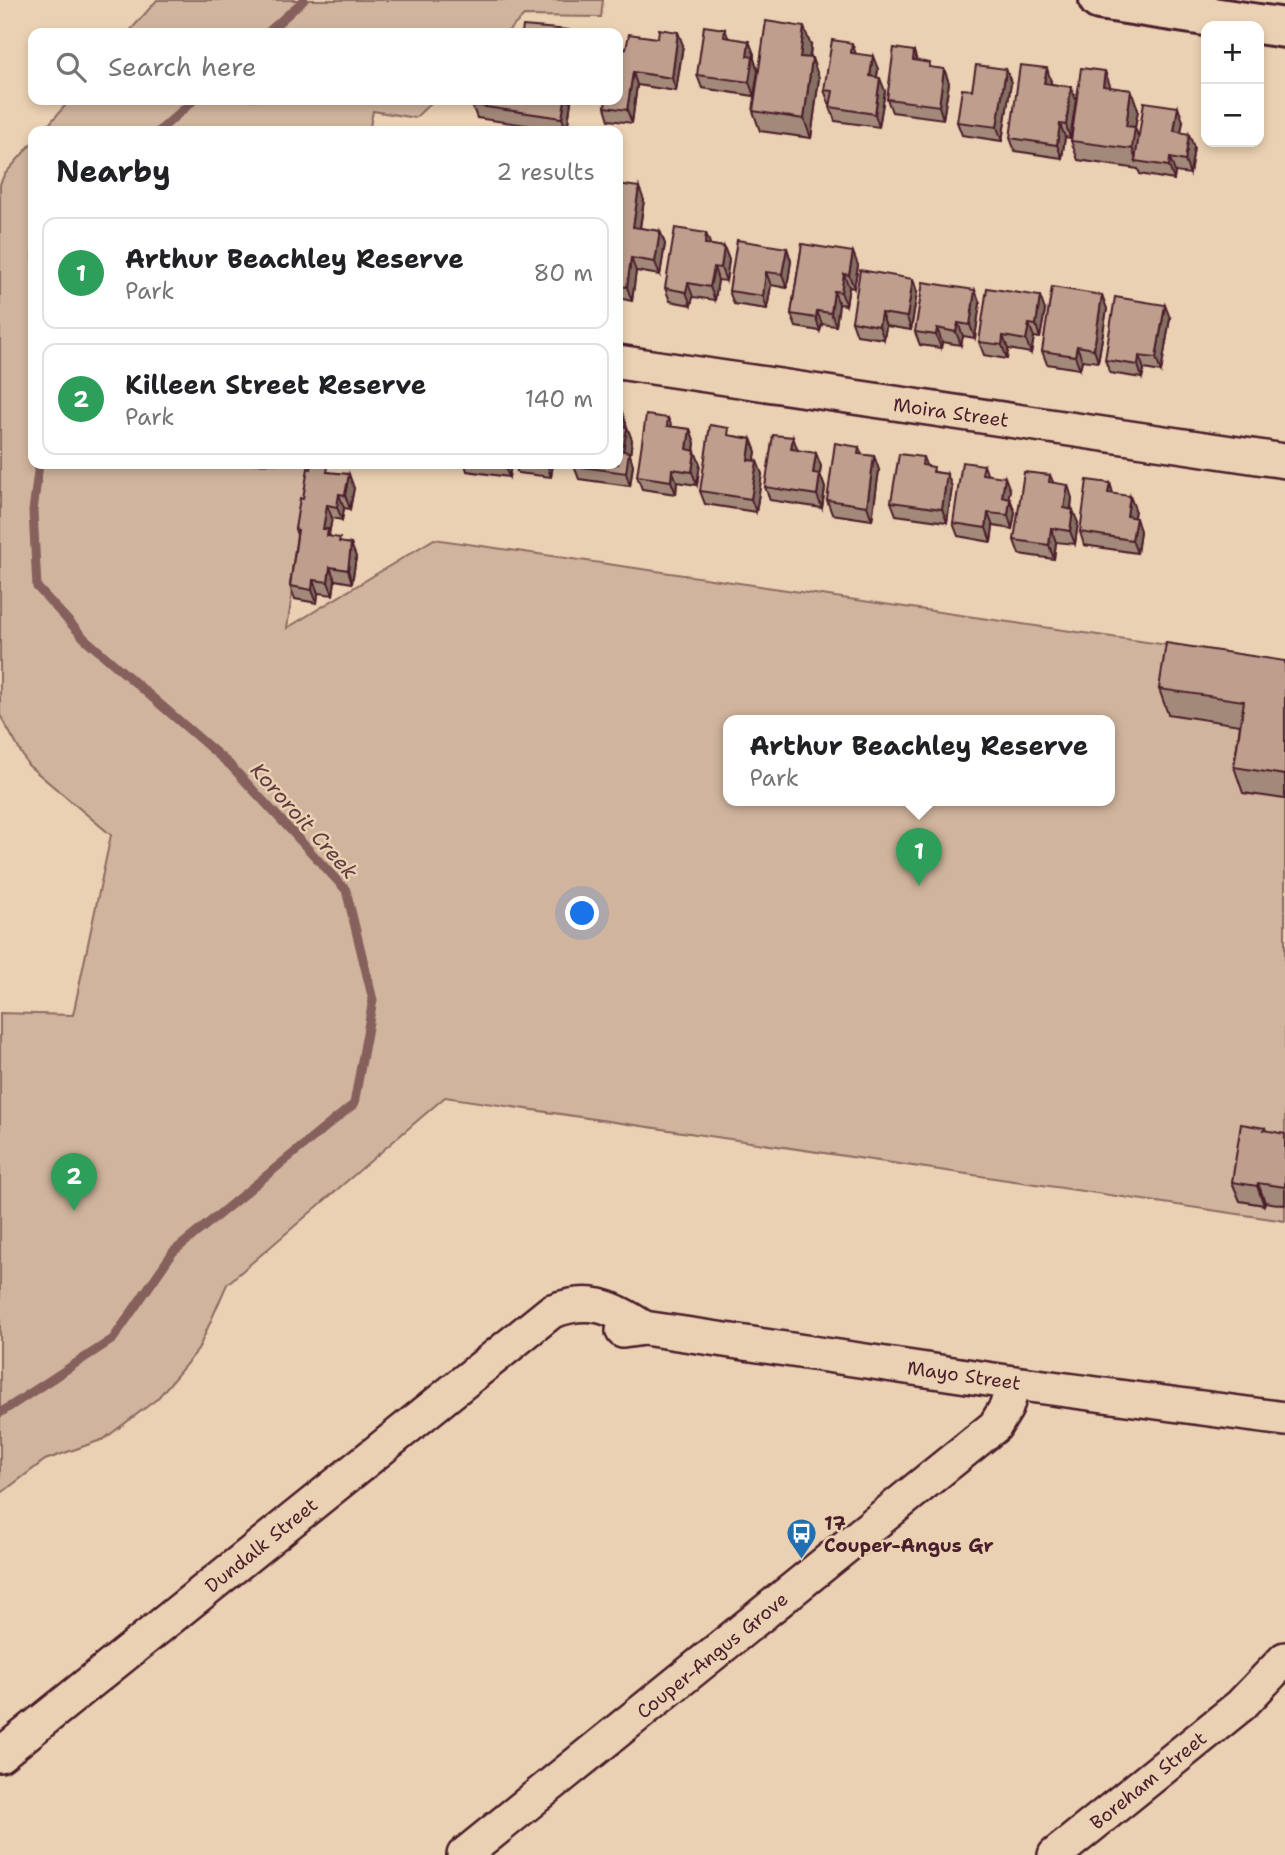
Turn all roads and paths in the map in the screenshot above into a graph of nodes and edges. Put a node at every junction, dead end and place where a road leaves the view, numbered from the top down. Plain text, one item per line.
1 (1099, 0) edge
2 (1285, 28) edge
3 (623, 363) edge
4 (1285, 461) edge
5 (522, 1335) joint
6 (999, 1381) junction
7 (1285, 1419) edge
8 (1284, 1666) edge
9 (0, 1755) edge
10 (464, 1855) edge
11 (1055, 1855) edge

1 - 2 street
3 - 4 street, Moira Street
5 - 6 street, Mayo Street
5 - 9 street, Dundalk Street
6 - 7 street, Mayo Street
6 - 10 street, Couper-Angus Grove
8 - 11 street, Boreham Street

